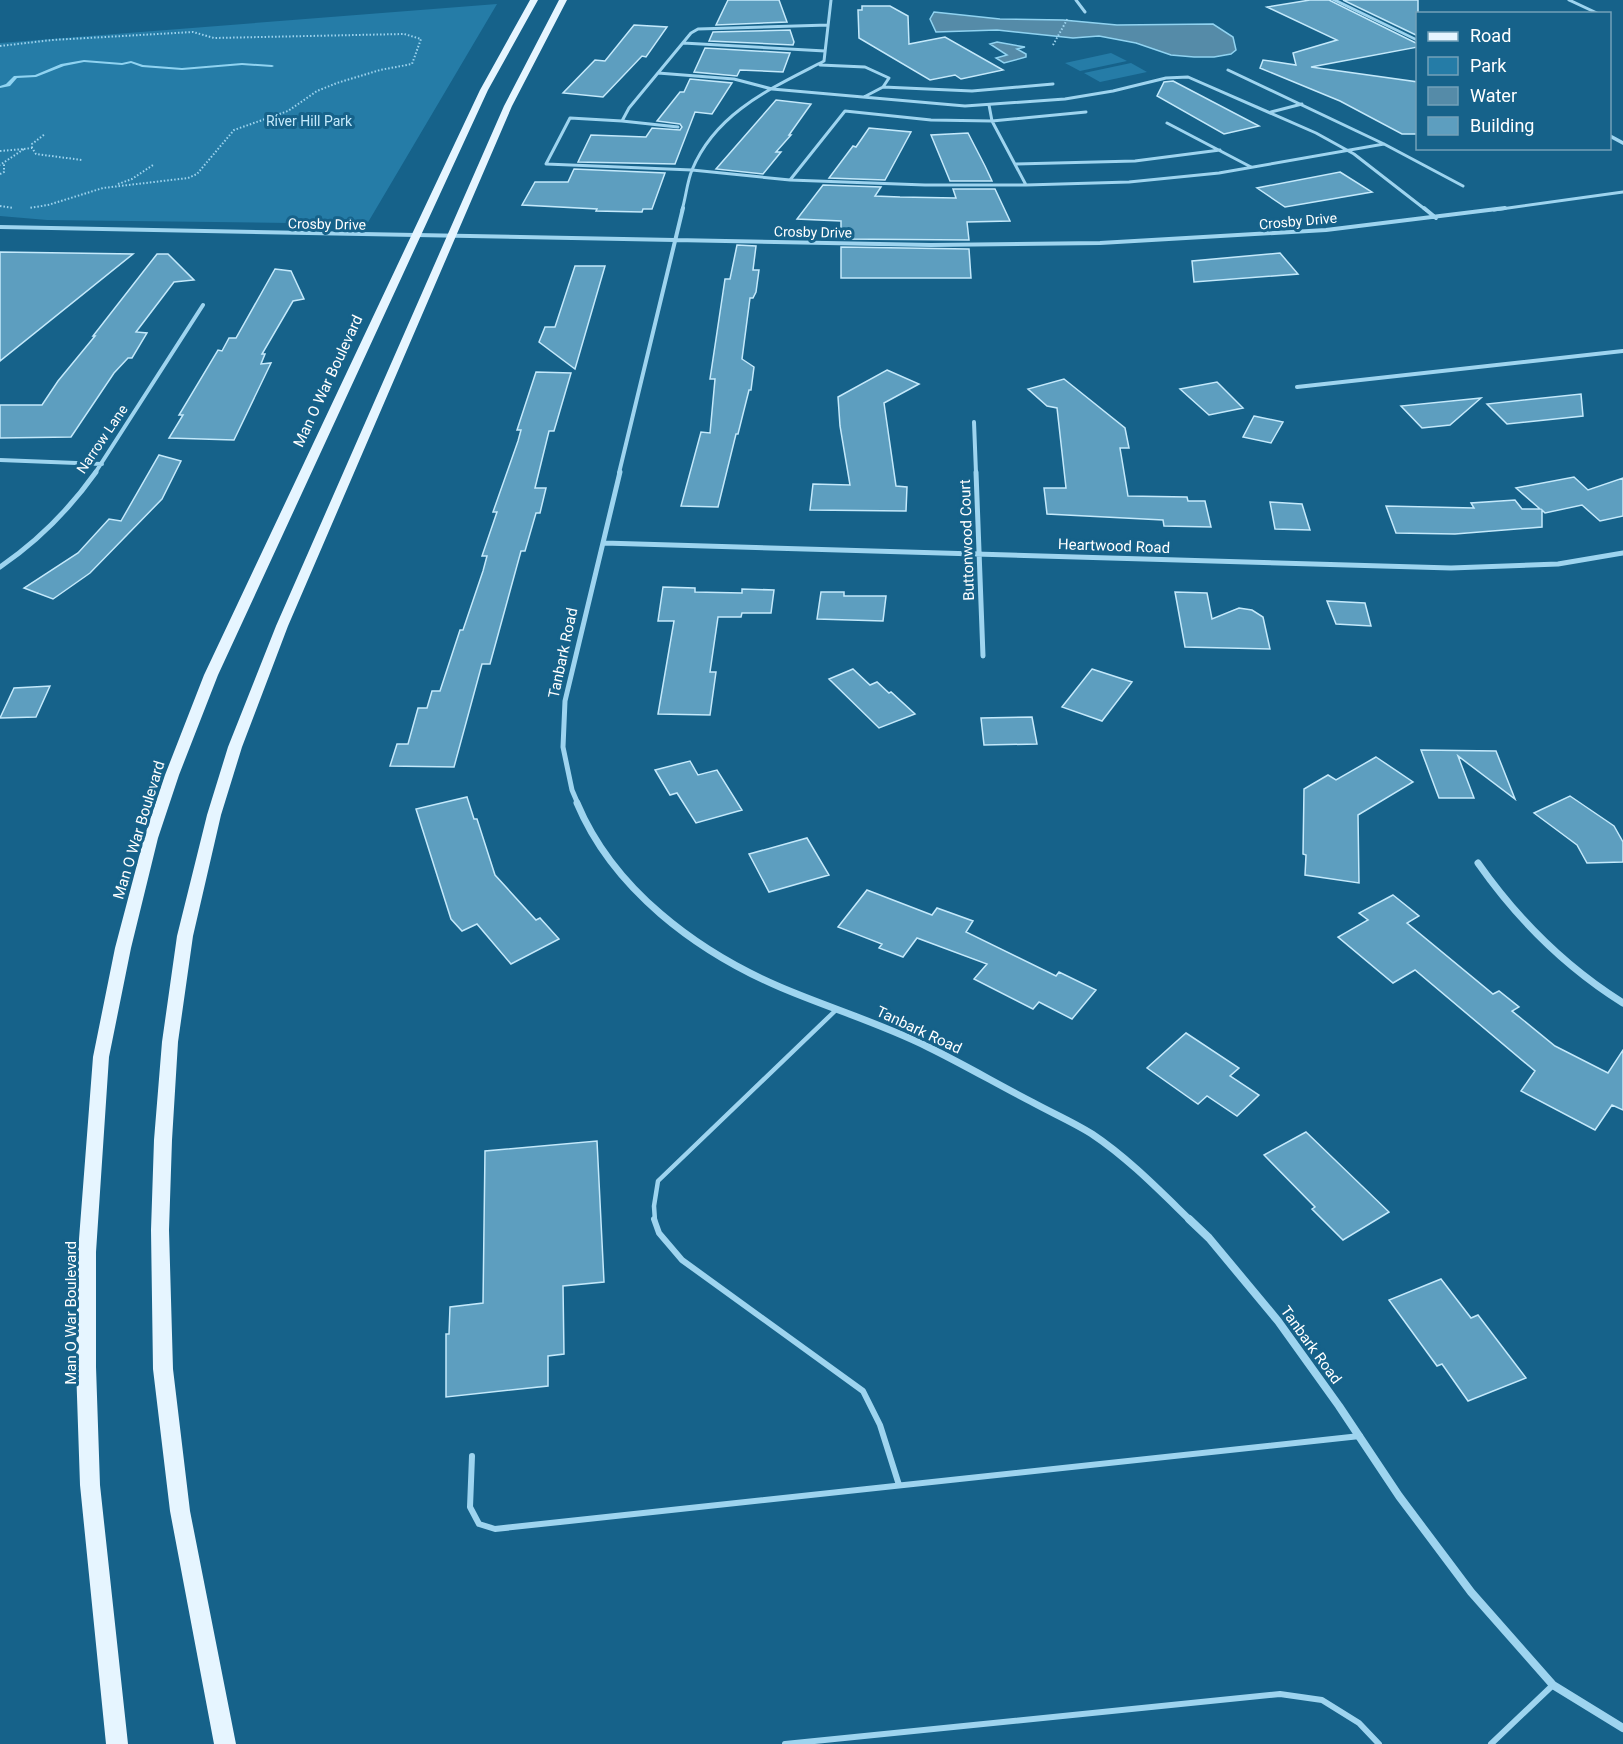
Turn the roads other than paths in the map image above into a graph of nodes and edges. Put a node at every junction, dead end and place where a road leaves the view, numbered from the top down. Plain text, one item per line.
1 (534, 0) edge
2 (563, 0) edge
3 (831, 0) edge
4 (1076, 0) edge
5 (1334, 0) edge
6 (1569, 0) edge
7 (1085, 12) dead end
8 (1595, 12) edge
9 (828, 25) junction
10 (1416, 40) edge
11 (683, 42) junction
12 (825, 51) junction
13 (817, 65) junction
14 (1228, 70) dead end
15 (658, 73) junction
16 (1053, 84) dead end
17 (883, 87) junction
18 (772, 89) junction
19 (862, 98) junction
20 (1303, 104) junction
21 (989, 105) junction
22 (1086, 112) dead end
23 (1271, 112) junction
24 (622, 121) junction
25 (992, 121) junction
26 (1167, 123) dead end
27 (678, 127) dead end
28 (1384, 144) junction
29 (1220, 150) junction
30 (1347, 150) junction
31 (1015, 164) junction
32 (1251, 167) junction
33 (692, 170) junction
34 (790, 180) junction
35 (1026, 186) junction
36 (1463, 186) dead end
37 (1623, 192) edge
38 (1436, 218) junction
39 (0, 227) edge
40 (414, 236) junction
41 (451, 237) junction
42 (676, 240) junction
43 (203, 305) dead end
44 (1623, 351) edge
45 (1297, 387) dead end
46 (974, 422) dead end
47 (0, 460) edge
48 (102, 464) junction
49 (604, 543) junction
50 (980, 554) junction
51 (1623, 554) edge
52 (0, 567) edge
53 (982, 656) dead end
54 (1478, 863) dead end
55 (1623, 1003) edge
56 (836, 1010) junction
57 (1360, 1436) junction
58 (472, 1456) dead end
59 (899, 1485) junction
60 (1553, 1685) junction
61 (1623, 1728) edge
62 (117, 1744) edge
63 (225, 1744) edge
64 (785, 1744) edge
65 (1379, 1744) edge
66 (1491, 1744) edge

1 - 40 main road, Man O War Boulevard
2 - 41 main road
3 - 9 street
4 - 7 street
5 - 10 street
6 - 8 street
9 - 11 street
9 - 12 street
11 - 12 street
11 - 15 street
12 - 13 street
13 - 17 street
13 - 18 street, Tanbark Road
14 - 20 street
15 - 18 street
15 - 24 street
16 - 17 street
17 - 19 street
18 - 19 street
18 - 33 street, Tanbark Road
19 - 21 street
20 - 23 street
20 - 28 street
21 - 23 street
21 - 25 street
22 - 25 street
23 - 30 street
24 - 27 street
24 - 33 street
25 - 31 street
25 - 34 street
26 - 29 street
28 - 30 street
28 - 36 street
29 - 31 street
29 - 32 street
30 - 32 street
30 - 38 street
31 - 35 street
32 - 35 street
33 - 34 street
33 - 42 street, Tanbark Road
34 - 35 street
37 - 38 street, Crosby Drive
38 - 42 street, Crosby Drive
39 - 40 street, Crosby Drive
40 - 41 street, Crosby Drive
40 - 62 main road, Man O War Boulevard
41 - 42 street, Crosby Drive
41 - 63 main road
42 - 49 street, Tanbark Road
43 - 48 street, Narrow Lane
44 - 45 street
46 - 50 street, Buttonwood Court
47 - 48 street
48 - 52 street, Narrow Lane
49 - 50 street, Heartwood Road
49 - 56 street, Tanbark Road
50 - 51 street, Heartwood Road
50 - 53 street, Buttonwood Court
54 - 55 street
56 - 57 street, Tanbark Road
56 - 59 lane
57 - 59 lane
57 - 60 street, Tanbark Road
58 - 59 lane
60 - 61 street, Tanbark Road
60 - 66 lane
64 - 65 lane

